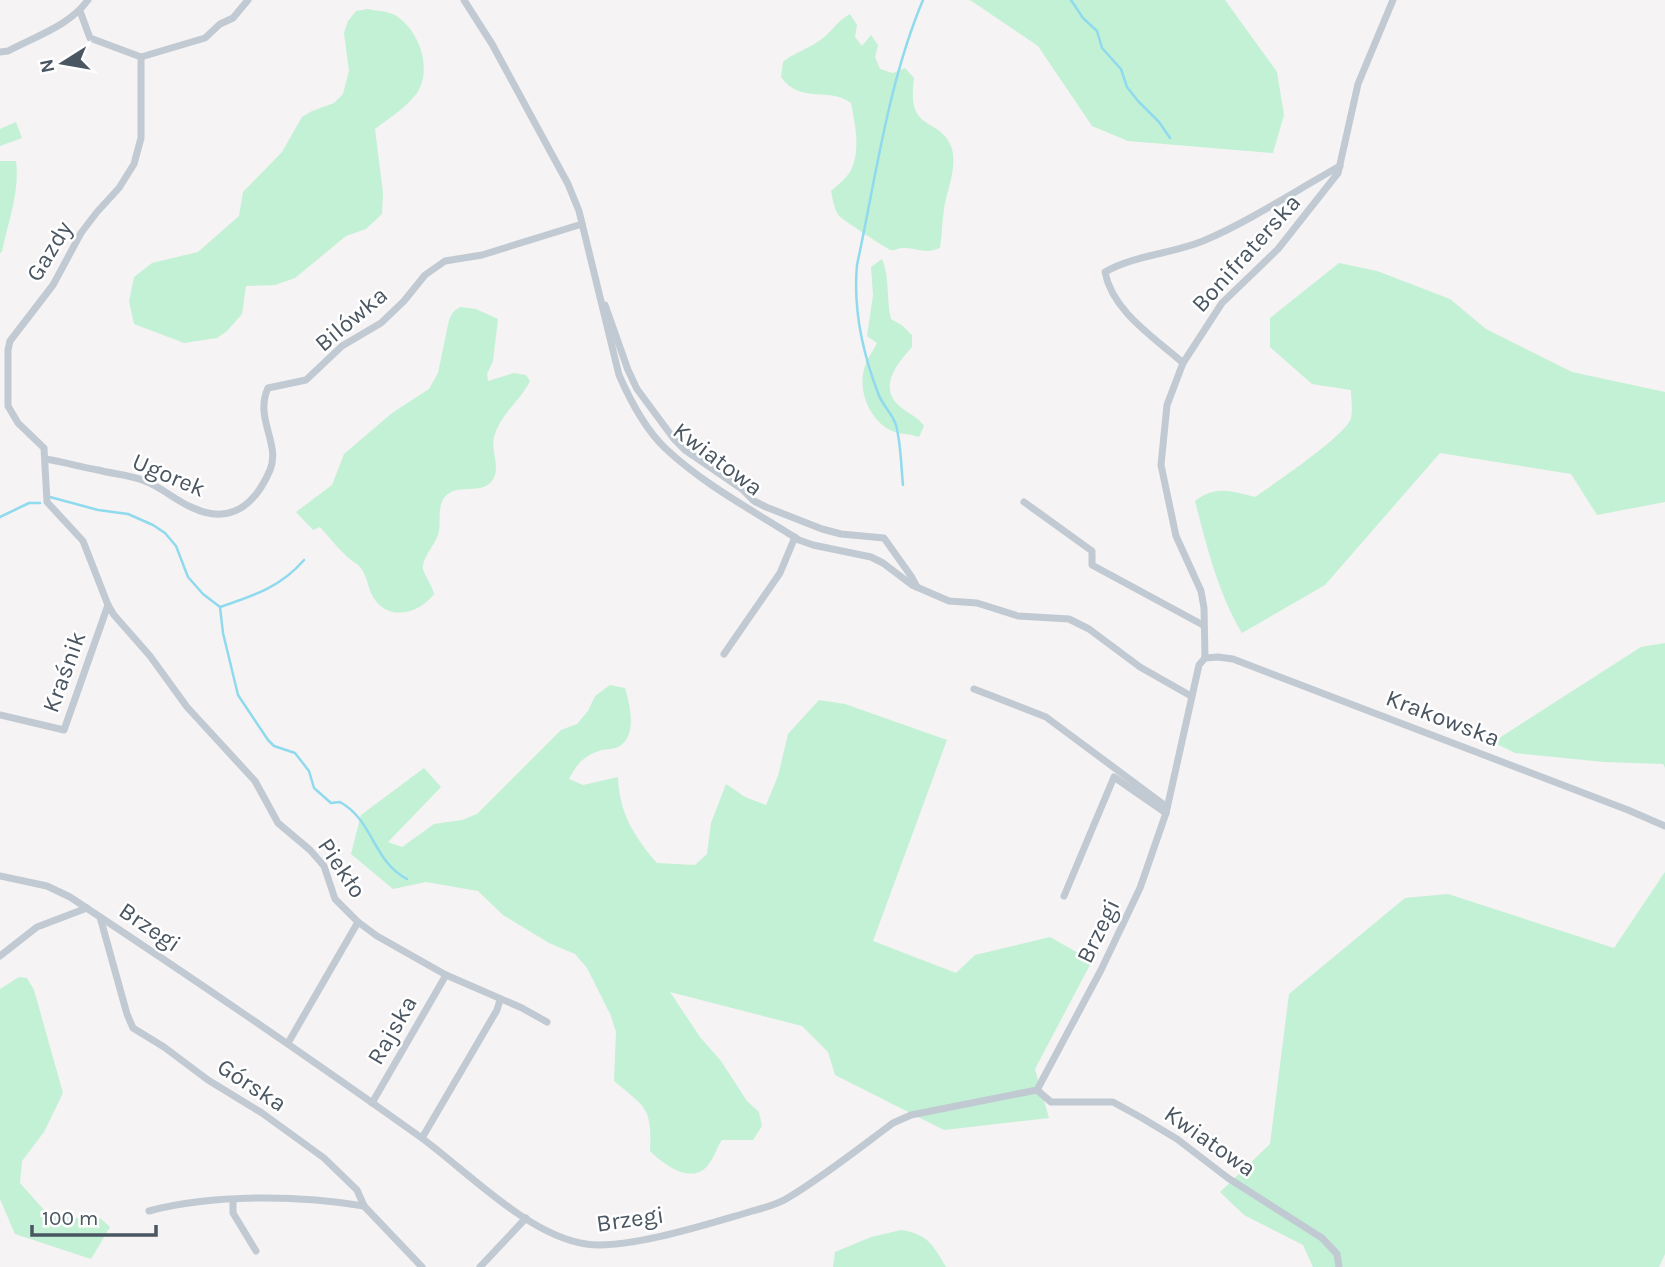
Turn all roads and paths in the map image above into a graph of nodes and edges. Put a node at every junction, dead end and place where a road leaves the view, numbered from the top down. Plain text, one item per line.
1 (88, 0) edge
2 (248, 0) edge
3 (464, 0) edge
4 (1393, 0) edge
5 (80, 11) junction
6 (0, 52) edge
7 (141, 57) junction
8 (1340, 166) junction
9 (582, 224) junction
10 (596, 284) junction
11 (1183, 363) junction
12 (46, 459) junction
13 (1024, 502) dead end
14 (237, 512) joint
15 (795, 537) junction
16 (917, 588) junction
17 (108, 605) junction
18 (1203, 625) junction
19 (724, 654) dead end
20 (1205, 658) junction
21 (974, 689) dead end
22 (1191, 696) junction
23 (0, 715) edge
24 (1167, 810) junction
25 (1665, 826) edge
26 (0, 876) edge
27 (1064, 897) dead end
28 (87, 908) junction
29 (100, 917) junction
30 (358, 922) junction
31 (0, 956) edge
32 (446, 975) junction
33 (500, 1000) junction
34 (547, 1022) dead end
35 (288, 1043) junction
36 (1037, 1090) junction
37 (372, 1103) junction
38 (422, 1138) junction
39 (233, 1200) junction
40 (364, 1206) junction
41 (149, 1211) dead end
42 (526, 1218) junction
43 (256, 1251) dead end
44 (422, 1267) edge
45 (480, 1267) edge
46 (1339, 1267) edge

1 - 5 street
2 - 7 street
3 - 9 street, Kwiatowa
4 - 8 street, Bonifraterska
5 - 6 street
5 - 7 street
7 - 12 street, Gazdy
8 - 11 street, Bonifraterska
8 - 11 street
9 - 10 street, Kwiatowa
9 - 14 street, Bilówka
10 - 15 street, Kwiatowa
10 - 16 street
11 - 18 street, Bonifraterska
12 - 14 street, Ugorek
12 - 17 street
13 - 18 street
15 - 16 street, Kwiatowa
15 - 19 street
16 - 22 street, Kwiatowa
17 - 23 street, Kraśnik
17 - 30 street, Piekło
18 - 20 street, Bonifraterska
20 - 22 street, Brzegi
20 - 25 street, Krakowska
21 - 24 street
22 - 24 street, Brzegi
24 - 27 street, Brzegi
24 - 36 street, Brzegi
26 - 28 street, Brzegi
28 - 29 street, Brzegi
28 - 31 street
29 - 35 street, Brzegi
29 - 40 street, Górska
30 - 32 street, Piekło
30 - 35 street
32 - 33 street, Piekło
32 - 37 street, Rajska
33 - 34 street, Piekło
33 - 38 street
35 - 37 street, Brzegi
36 - 42 street, Brzegi
36 - 46 street, Kwiatowa
37 - 38 street, Brzegi
38 - 42 street, Brzegi
39 - 40 street
39 - 41 street
39 - 43 street
40 - 44 street, Górska
42 - 45 street

